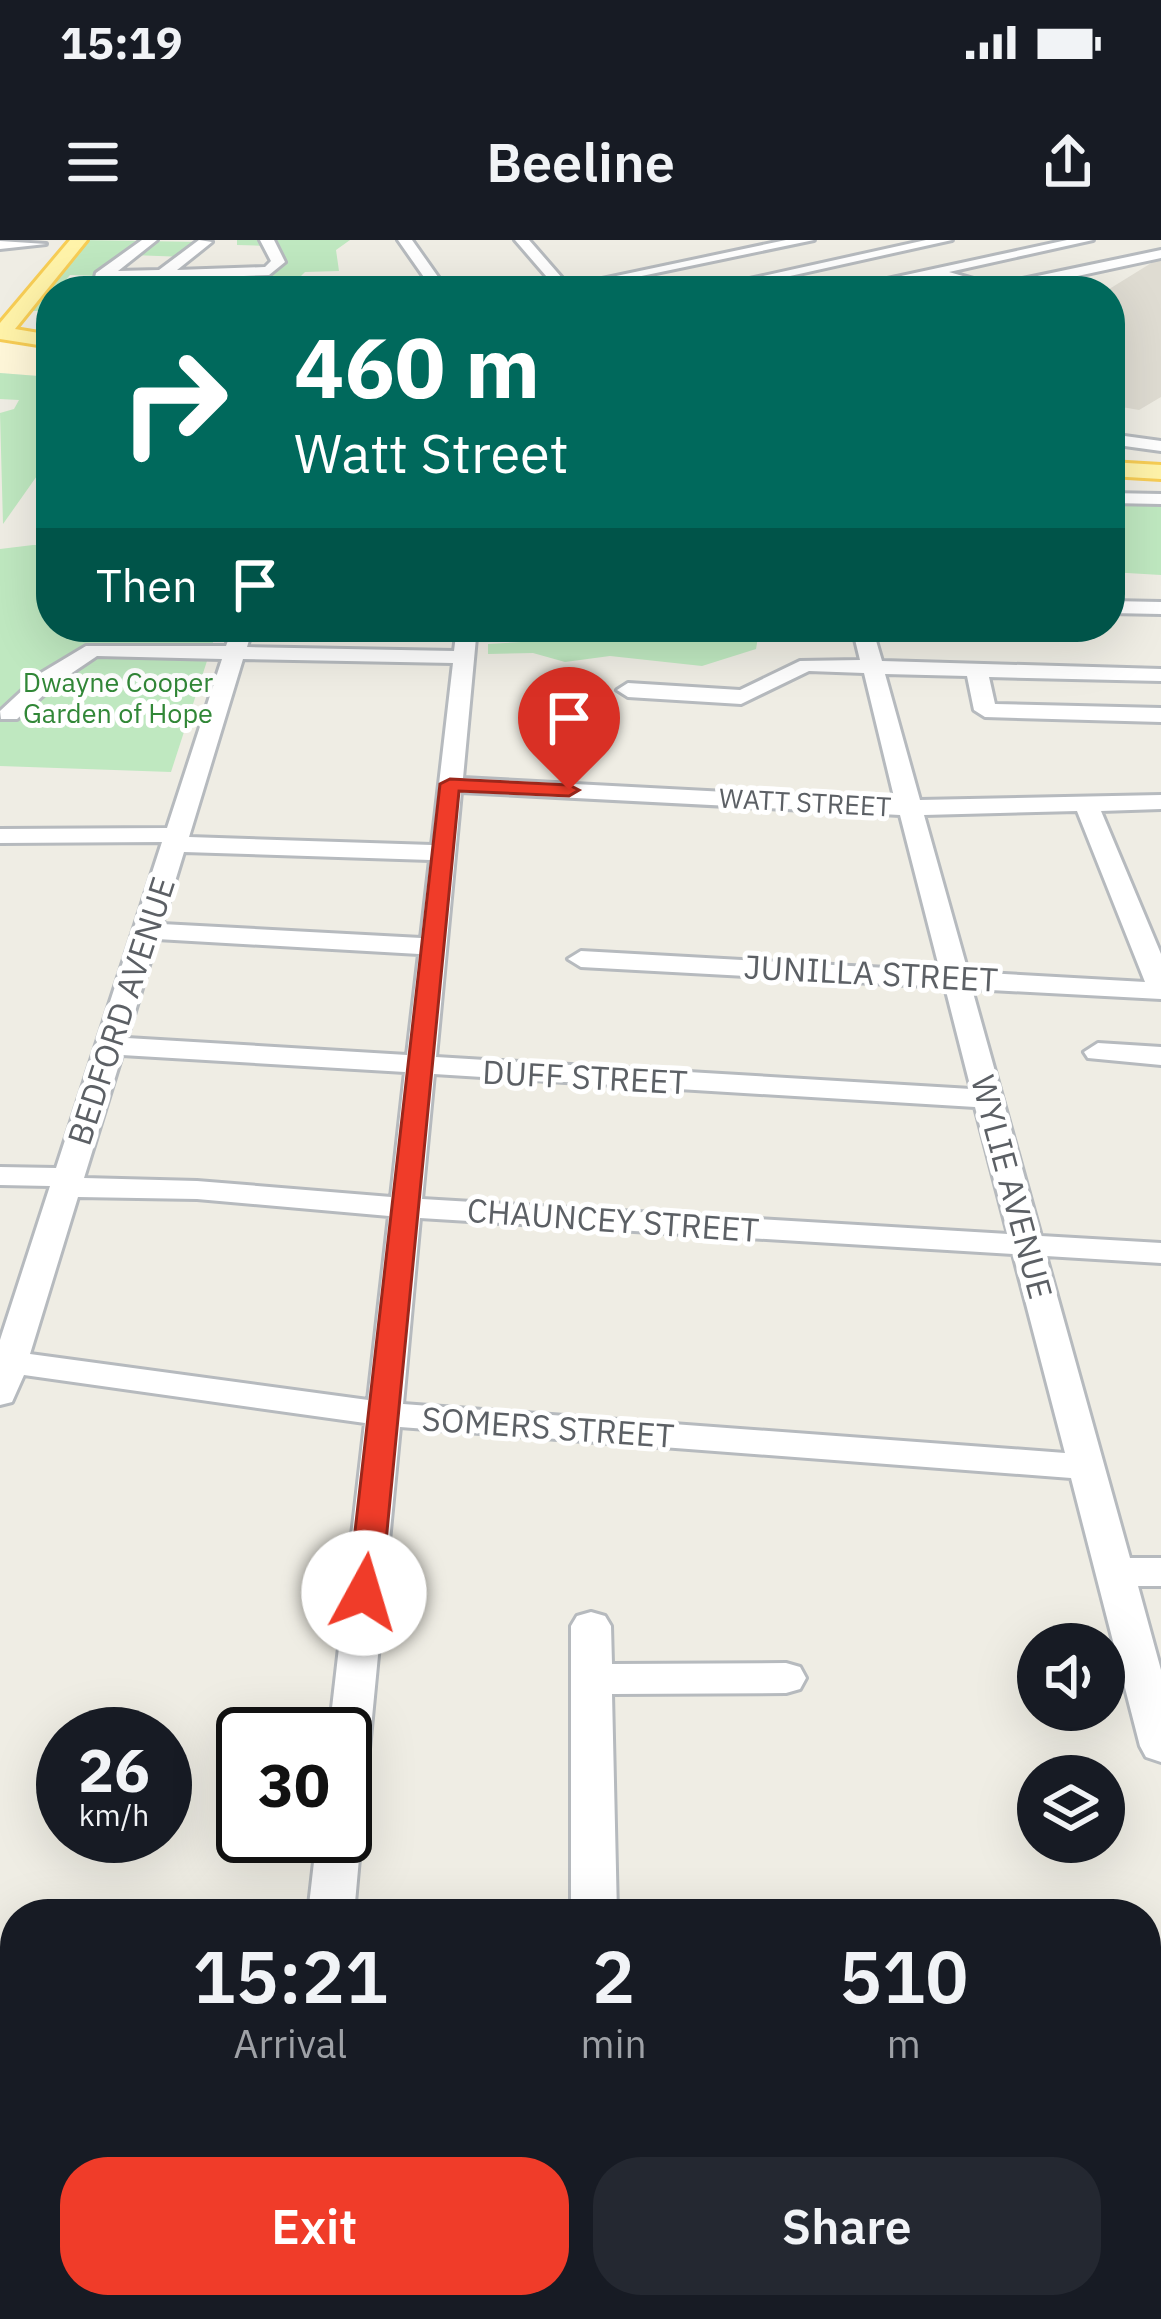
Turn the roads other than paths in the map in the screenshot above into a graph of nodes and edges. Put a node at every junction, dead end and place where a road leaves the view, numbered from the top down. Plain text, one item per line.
1 (66, 240) edge
2 (79, 240) edge
3 (150, 240) edge
4 (267, 240) edge
5 (405, 240) edge
6 (522, 240) edge
7 (807, 240) edge
8 (945, 240) edge
9 (1073, 241) edge
10 (205, 242) edge
11 (1, 243) edge
12 (39, 244) dead end
13 (835, 244) dead end
14 (1161, 254) edge
15 (871, 255) junction
16 (1136, 259) junction
17 (339, 271) dead end
18 (931, 272) junction
19 (164, 274) junction
20 (625, 275) joint
21 (52, 276) edge
22 (101, 276) joint
23 (338, 276) edge
24 (430, 276) edge
25 (554, 276) edge
26 (621, 276) edge
27 (772, 276) edge
28 (912, 276) edge
29 (944, 276) edge
30 (1052, 276) edge
31 (36, 296) edge
32 (0, 319) edge
33 (0, 335) edge
34 (36, 339) edge
35 (1125, 441) edge
36 (1161, 446) edge
37 (1125, 470) edge
38 (1161, 472) edge
39 (1125, 499) edge
40 (1161, 499) edge
41 (1125, 607) edge
42 (1161, 608) edge
43 (238, 642) edge
44 (466, 642) edge
45 (866, 642) edge
46 (235, 651) junction
47 (464, 657) junction
48 (874, 668) junction
49 (977, 670) junction
50 (1161, 675) edge
51 (628, 690) dead end
52 (9, 715) dead end
53 (1161, 715) edge
54 (450, 784) junction
55 (1161, 802) edge
56 (1087, 806) junction
57 (911, 808) junction
58 (0, 836) edge
59 (175, 840) junction
60 (443, 854) junction
61 (147, 931) junction
62 (433, 947) junction
63 (581, 959) dead end
64 (956, 979) junction
65 (1161, 989) edge
66 (110, 1046) junction
67 (1099, 1052) dead end
68 (1161, 1056) edge
69 (422, 1067) junction
70 (988, 1099) junction
71 (0, 1176) edge
72 (67, 1182) junction
73 (406, 1208) junction
74 (1028, 1247) junction
75 (1161, 1253) edge
76 (4, 1377) edge
77 (385, 1414) junction
78 (1087, 1468) junction
79 (1115, 1572) junction
80 (1161, 1572) edge
81 (591, 1626) dead end
82 (786, 1678) dead end
83 (592, 1679) junction
84 (353, 1707) edge
85 (1161, 1746) edge
86 (336, 1863) edge
87 (333, 1899) edge
88 (594, 1899) edge

1 - 32 main road
2 - 21 main road
3 - 22 street
4 - 19 street
5 - 24 street
6 - 25 street
7 - 20 street
8 - 15 street
9 - 16 street
9 - 18 street
10 - 19 street
11 - 12 street
13 - 15 street
14 - 16 street
15 - 18 street
15 - 27 street
16 - 30 street
17 - 23 street
18 - 28 street
18 - 29 street
19 - 22 street
20 - 26 street
31 - 33 main road
33 - 34 main road
35 - 36 street
37 - 38 main road
39 - 40 street
41 - 42 street
43 - 46 street, BEDFORD AVENUE
44 - 47 street
45 - 48 street, WYLIE AVENUE
46 - 47 street
46 - 52 street
46 - 59 street, BEDFORD AVENUE
47 - 54 street
48 - 49 street
48 - 51 street
48 - 57 street, WYLIE AVENUE
49 - 50 street
49 - 53 street
54 - 57 street, WATT STREET
54 - 60 street
55 - 56 street, WATT STREET
56 - 57 street, WATT STREET
56 - 65 street
57 - 64 street, WYLIE AVENUE
58 - 59 street
59 - 60 street
59 - 61 street, BEDFORD AVENUE
60 - 62 street
61 - 62 street
61 - 66 street, BEDFORD AVENUE
62 - 69 street
63 - 64 street, JUNILLA STREET
64 - 65 street, JUNILLA STREET
64 - 70 street, WYLIE AVENUE
66 - 69 street, DUFF STREET
66 - 72 street, BEDFORD AVENUE
67 - 68 street
69 - 70 street, DUFF STREET
69 - 73 street
70 - 74 street, WYLIE AVENUE
71 - 72 street, CHAUNCEY STREET
72 - 73 street, CHAUNCEY STREET
72 - 76 street, BEDFORD AVENUE
73 - 74 street, CHAUNCEY STREET
73 - 77 street
74 - 75 street, CHAUNCEY STREET
74 - 78 street, WYLIE AVENUE
76 - 77 street, SOMERS STREET
77 - 78 street, SOMERS STREET
77 - 84 street
78 - 79 street, WYLIE AVENUE
79 - 80 street
79 - 85 street, WYLIE AVENUE
81 - 83 street
82 - 83 street
83 - 88 street
86 - 87 street

